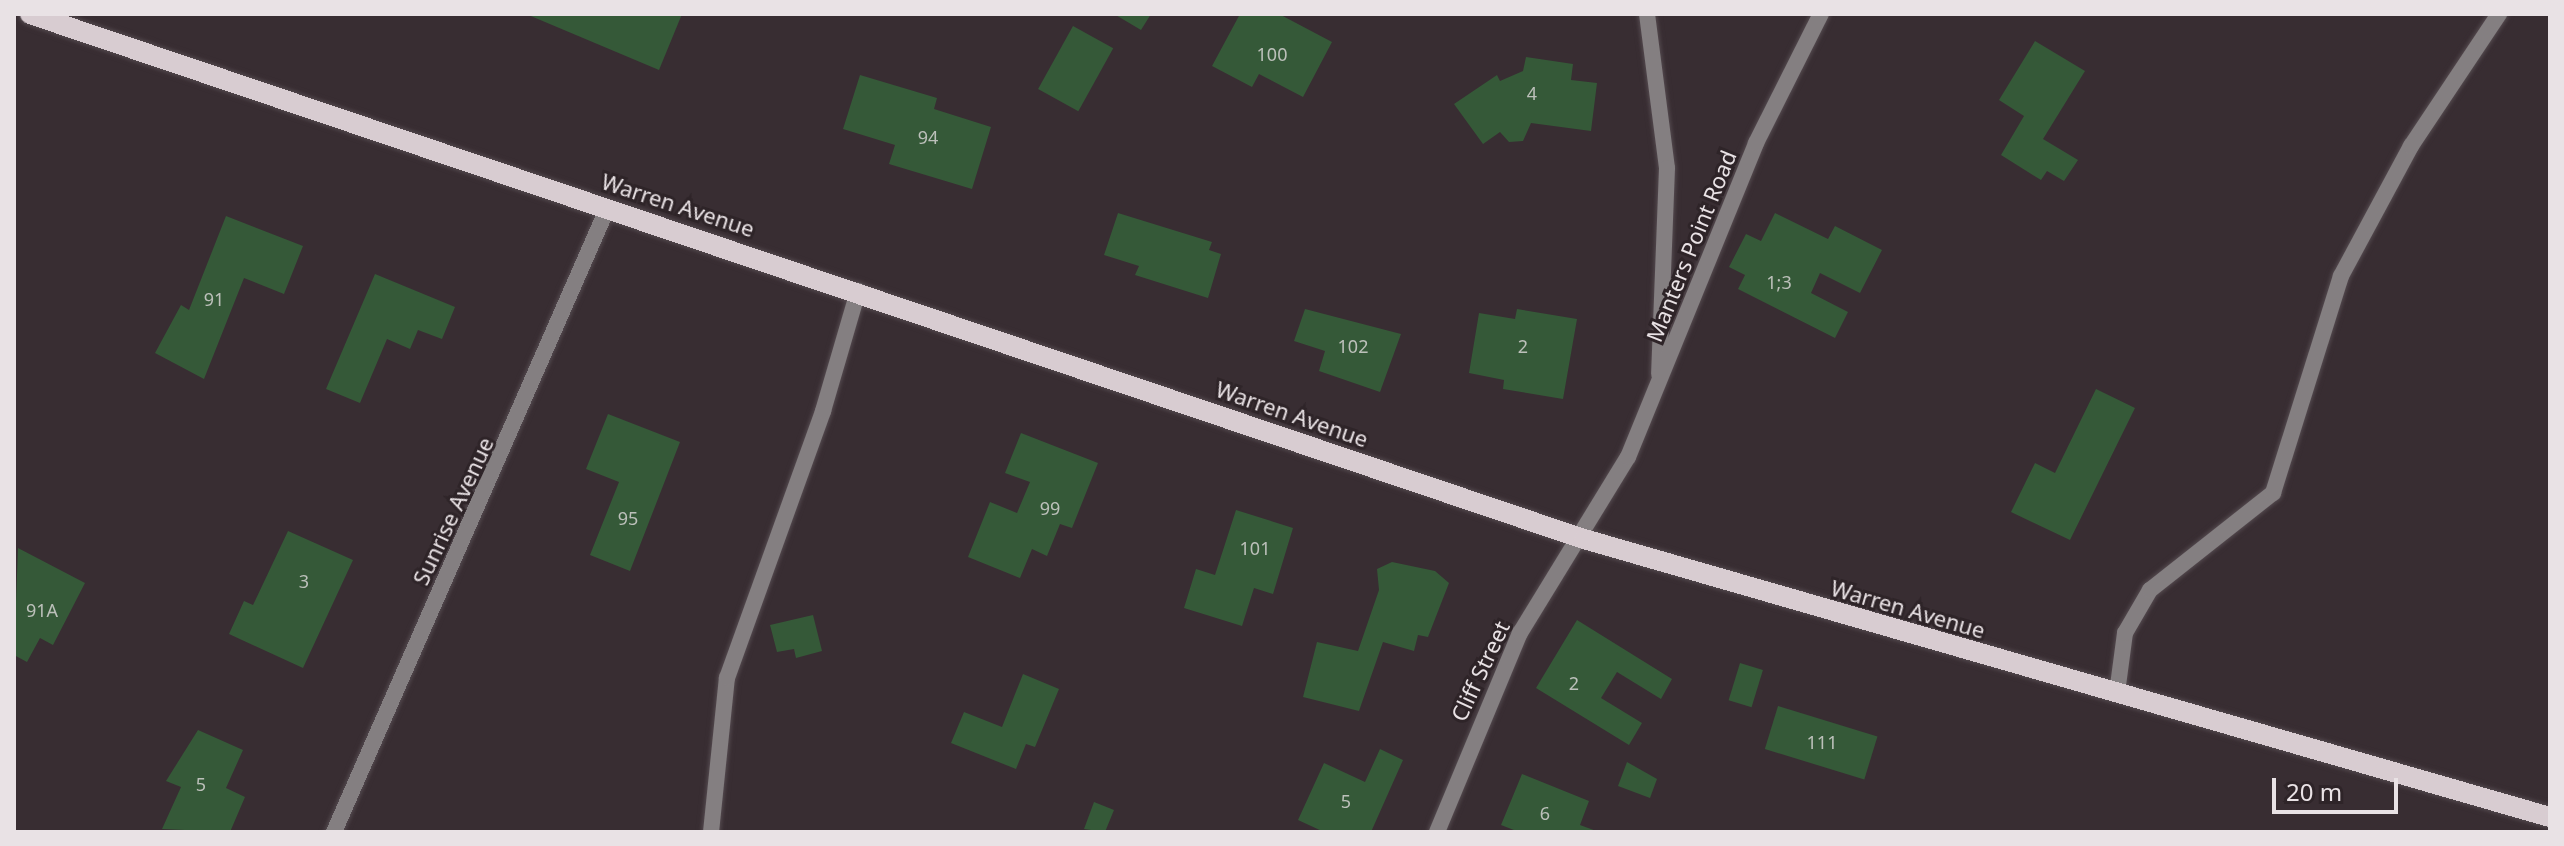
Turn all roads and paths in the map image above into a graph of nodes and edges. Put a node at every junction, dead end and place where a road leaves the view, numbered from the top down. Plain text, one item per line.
1 (30, 14) edge
2 (1647, 14) edge
3 (1821, 14) edge
4 (2499, 14) edge
5 (608, 207) junction
6 (858, 291) junction
7 (1659, 380) junction
8 (1584, 539) junction
9 (2117, 693) junction
10 (2550, 817) edge
11 (334, 832) edge
12 (711, 832) edge
13 (1437, 832) edge

1 - 5 main road, Warren Avenue
2 - 7 street
3 - 7 street, Manters Point Road
4 - 9 street
5 - 6 main road, Warren Avenue
5 - 11 street, Sunrise Avenue
6 - 8 main road, Warren Avenue
6 - 12 street
7 - 8 street, Manters Point Road
8 - 9 main road, Warren Avenue
8 - 13 street, Cliff Street
9 - 10 main road, Warren Avenue

